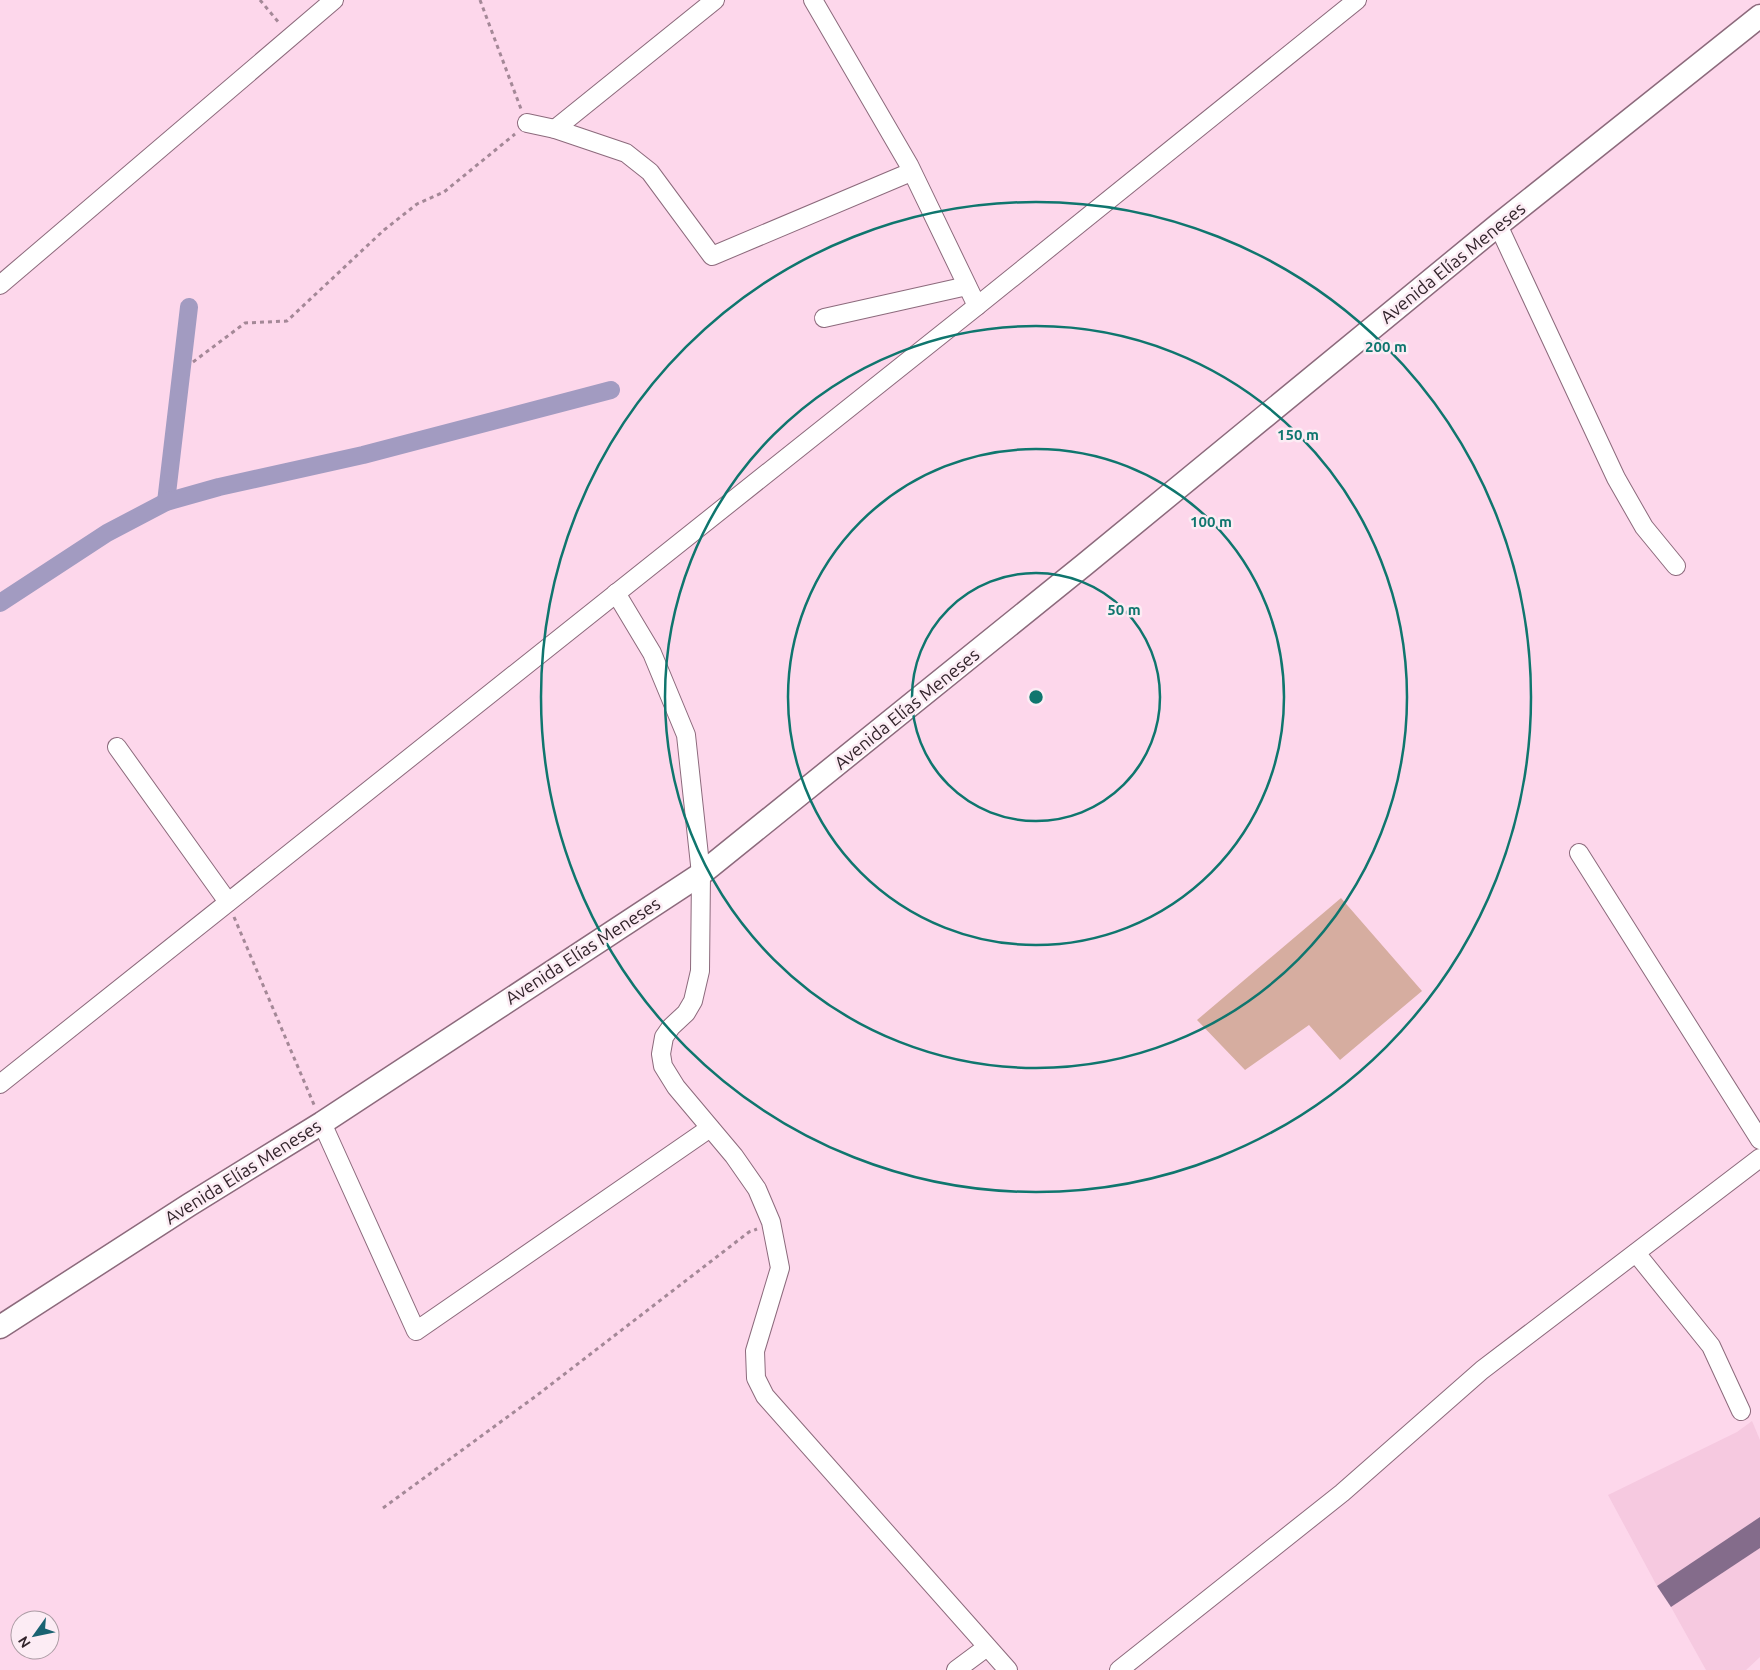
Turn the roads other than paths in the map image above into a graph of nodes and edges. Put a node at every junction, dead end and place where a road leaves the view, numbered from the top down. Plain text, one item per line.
1 (334, 0) edge
2 (715, 0) edge
3 (813, 0) edge
4 (1357, 0) edge
5 (1760, 16) edge
6 (527, 124) road end
7 (555, 129) junction
8 (911, 172) junction
9 (1498, 225) junction
10 (0, 285) edge
11 (967, 286) junction
12 (977, 306) junction
13 (824, 318) dead end
14 (1676, 566) dead end
15 (616, 593) junction
16 (117, 746) dead end
17 (1579, 853) dead end
18 (701, 874) junction
19 (228, 902) junction
20 (0, 1084) edge
21 (322, 1123) junction
22 (710, 1128) junction
23 (1760, 1140) edge
24 (1760, 1158) edge
25 (1636, 1253) junction
26 (0, 1327) edge
27 (1741, 1412) dead end
28 (988, 1647) junction
29 (956, 1670) edge
30 (1008, 1670) edge
31 (1119, 1670) edge

1 - 10 street
2 - 7 street
3 - 8 street
4 - 12 street
5 - 9 main road, Avenida Elías Meneses
6 - 7 street
7 - 8 street
8 - 11 street
9 - 14 street
9 - 18 main road, Avenida Elías Meneses
11 - 12 street
11 - 13 street
12 - 15 street
15 - 18 street
15 - 19 street
16 - 19 street
17 - 23 street
18 - 21 main road, Avenida Elías Meneses
18 - 22 street
19 - 20 street
21 - 22 street
21 - 26 main road, Avenida Elías Meneses
22 - 28 street
24 - 25 street
25 - 27 street
25 - 31 street
28 - 29 street
28 - 30 street

